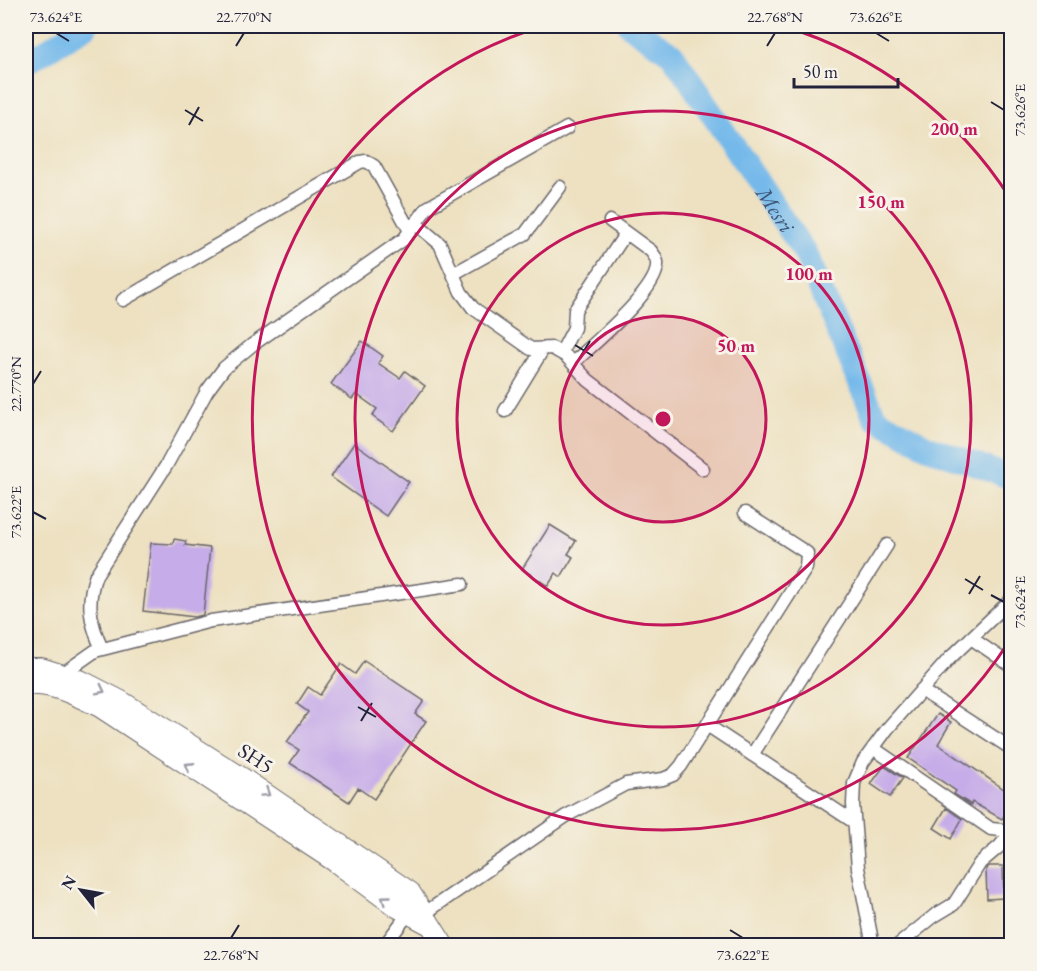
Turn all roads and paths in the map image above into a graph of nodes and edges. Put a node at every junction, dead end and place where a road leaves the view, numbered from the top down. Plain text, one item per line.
1 (567, 128) dead end
2 (560, 187) dead end
3 (610, 221) dead end
4 (413, 227) junction
5 (626, 233) junction
6 (453, 274) junction
7 (123, 300) dead end
8 (543, 349) junction
9 (561, 353) junction
10 (573, 363) junction
11 (505, 411) dead end
12 (703, 469) dead end
13 (745, 513) dead end
14 (886, 545) dead end
15 (462, 584) dead end
16 (1009, 601) edge
17 (971, 638) junction
18 (102, 649) junction
19 (1011, 666) edge
20 (26, 668) edge
21 (55, 679) junction
22 (26, 685) edge
23 (921, 690) junction
24 (707, 725) junction
25 (873, 748) junction
26 (1011, 749) edge
27 (752, 755) junction
28 (854, 822) junction
29 (1011, 831) edge
30 (426, 920) edge
31 (384, 945) edge
32 (873, 945) edge
33 (897, 945) edge

1 - 4 street
2 - 6 street
3 - 5 street
4 - 6 street
4 - 7 street
4 - 18 street
5 - 9 street
5 - 10 street
6 - 8 street
8 - 9 street
8 - 11 street
9 - 10 street
10 - 12 street
13 - 24 street
14 - 27 street
15 - 18 street
16 - 17 street
17 - 19 street
17 - 23 street
18 - 21 street
20 - 21 main road
21 - 22 main road, SH5
21 - 30 main road, SH5
23 - 25 street
23 - 26 street
24 - 27 street
24 - 30 street
25 - 28 street
25 - 29 street
27 - 28 street
28 - 32 street
29 - 33 street
30 - 31 street

